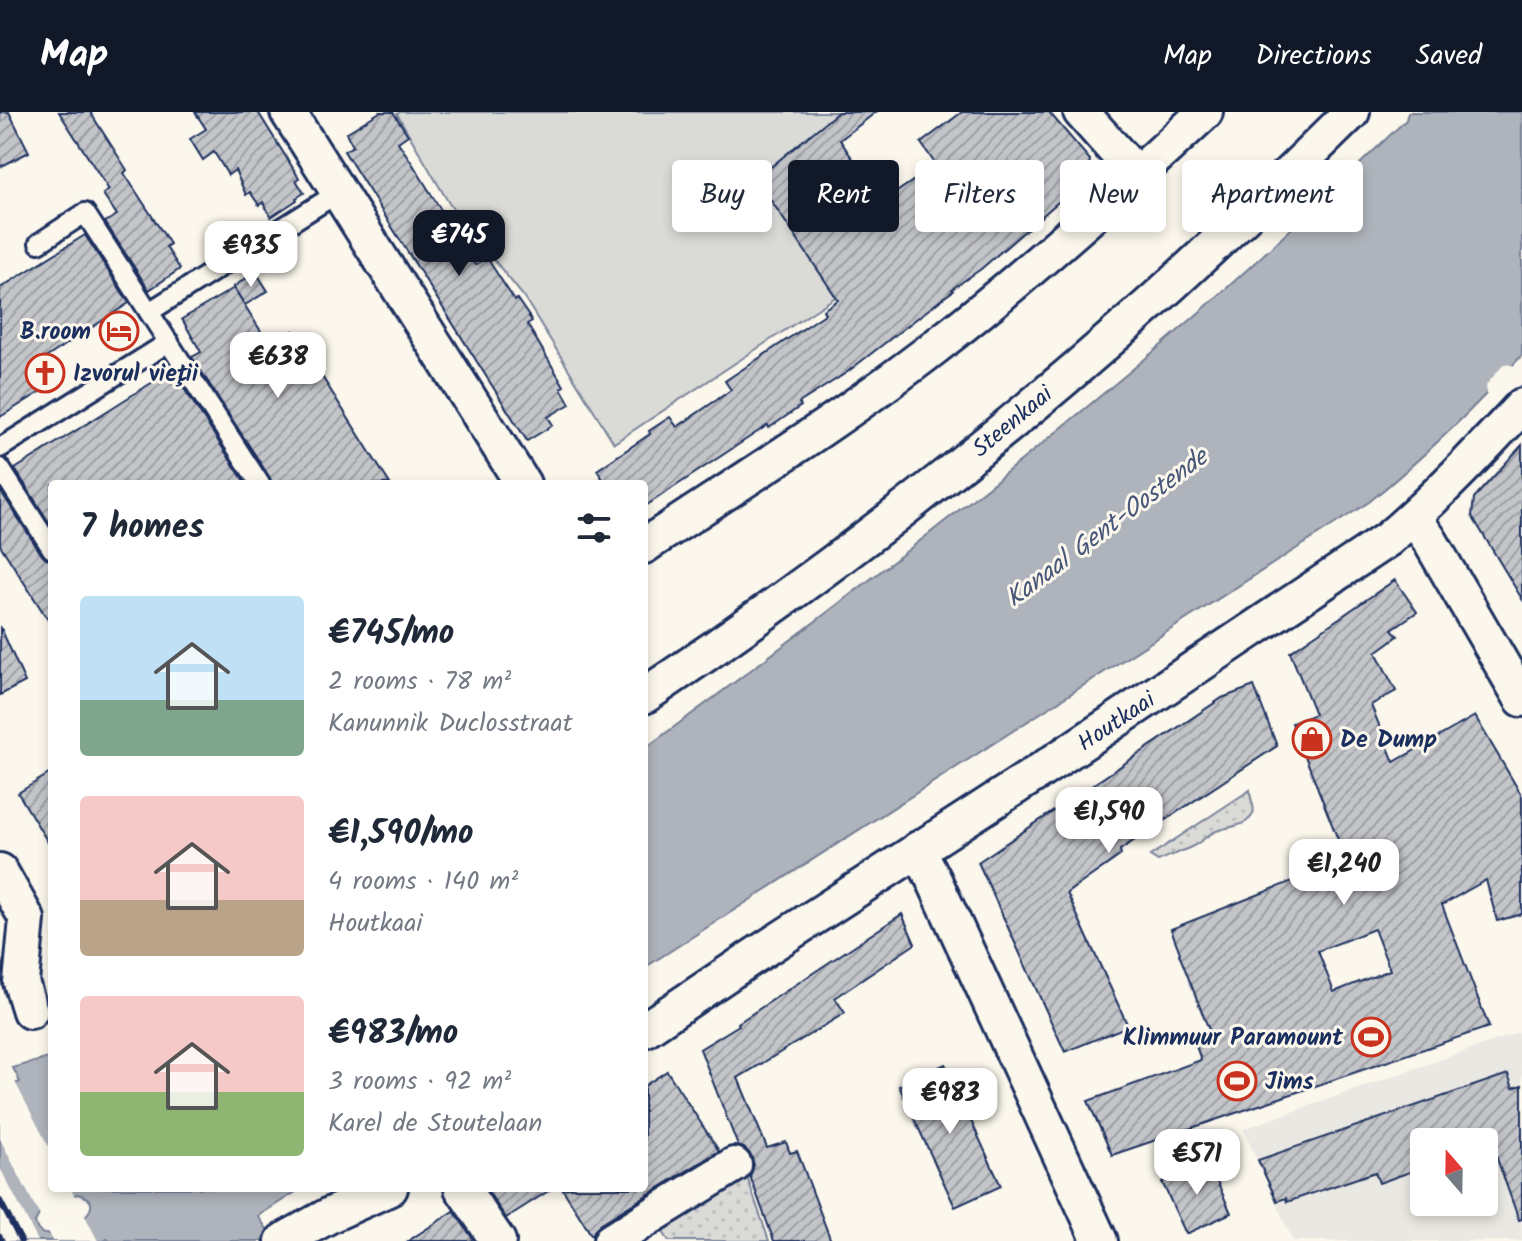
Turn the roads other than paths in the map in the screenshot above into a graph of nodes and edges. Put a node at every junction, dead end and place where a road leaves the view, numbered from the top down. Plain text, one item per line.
1 (288, 112) edge
2 (1081, 112) edge
3 (1205, 112) edge
4 (1352, 112) edge
5 (1124, 160) edge
6 (1153, 160) edge
7 (339, 192) junction
8 (1072, 232) edge
9 (39, 243) dead end
10 (149, 312) junction
11 (169, 342) junction
12 (1522, 406) edge
13 (0, 448) edge
14 (0, 468) edge
15 (257, 480) edge
16 (520, 480) edge
17 (1414, 518) junction
18 (48, 543) edge
19 (648, 543) edge
20 (648, 686) edge
21 (1522, 699) edge
22 (918, 849) junction
23 (0, 871) edge
24 (40, 913) edge
25 (27, 1012) edge
26 (648, 1027) edge
27 (734, 1165) dead end
28 (385, 1192) edge
29 (465, 1192) edge
30 (338, 1228) edge
31 (645, 1232) edge
32 (290, 1237) edge
33 (498, 1241) edge
34 (611, 1241) edge
35 (1100, 1241) edge

1 - 7 street
2 - 5 street
3 - 6 street
4 - 20 street, Steenkaai
7 - 10 lane
7 - 16 street
8 - 19 street
9 - 10 lane
10 - 11 lane
11 - 13 lane
11 - 15 lane
12 - 17 street, Houtkaai
14 - 18 lane
17 - 21 street
17 - 22 street, Houtkaai
22 - 26 street, Houtkaai
22 - 35 street
23 - 24 street
24 - 25 street
27 - 31 street
28 - 30 street
29 - 33 street
30 - 32 street
31 - 34 street

